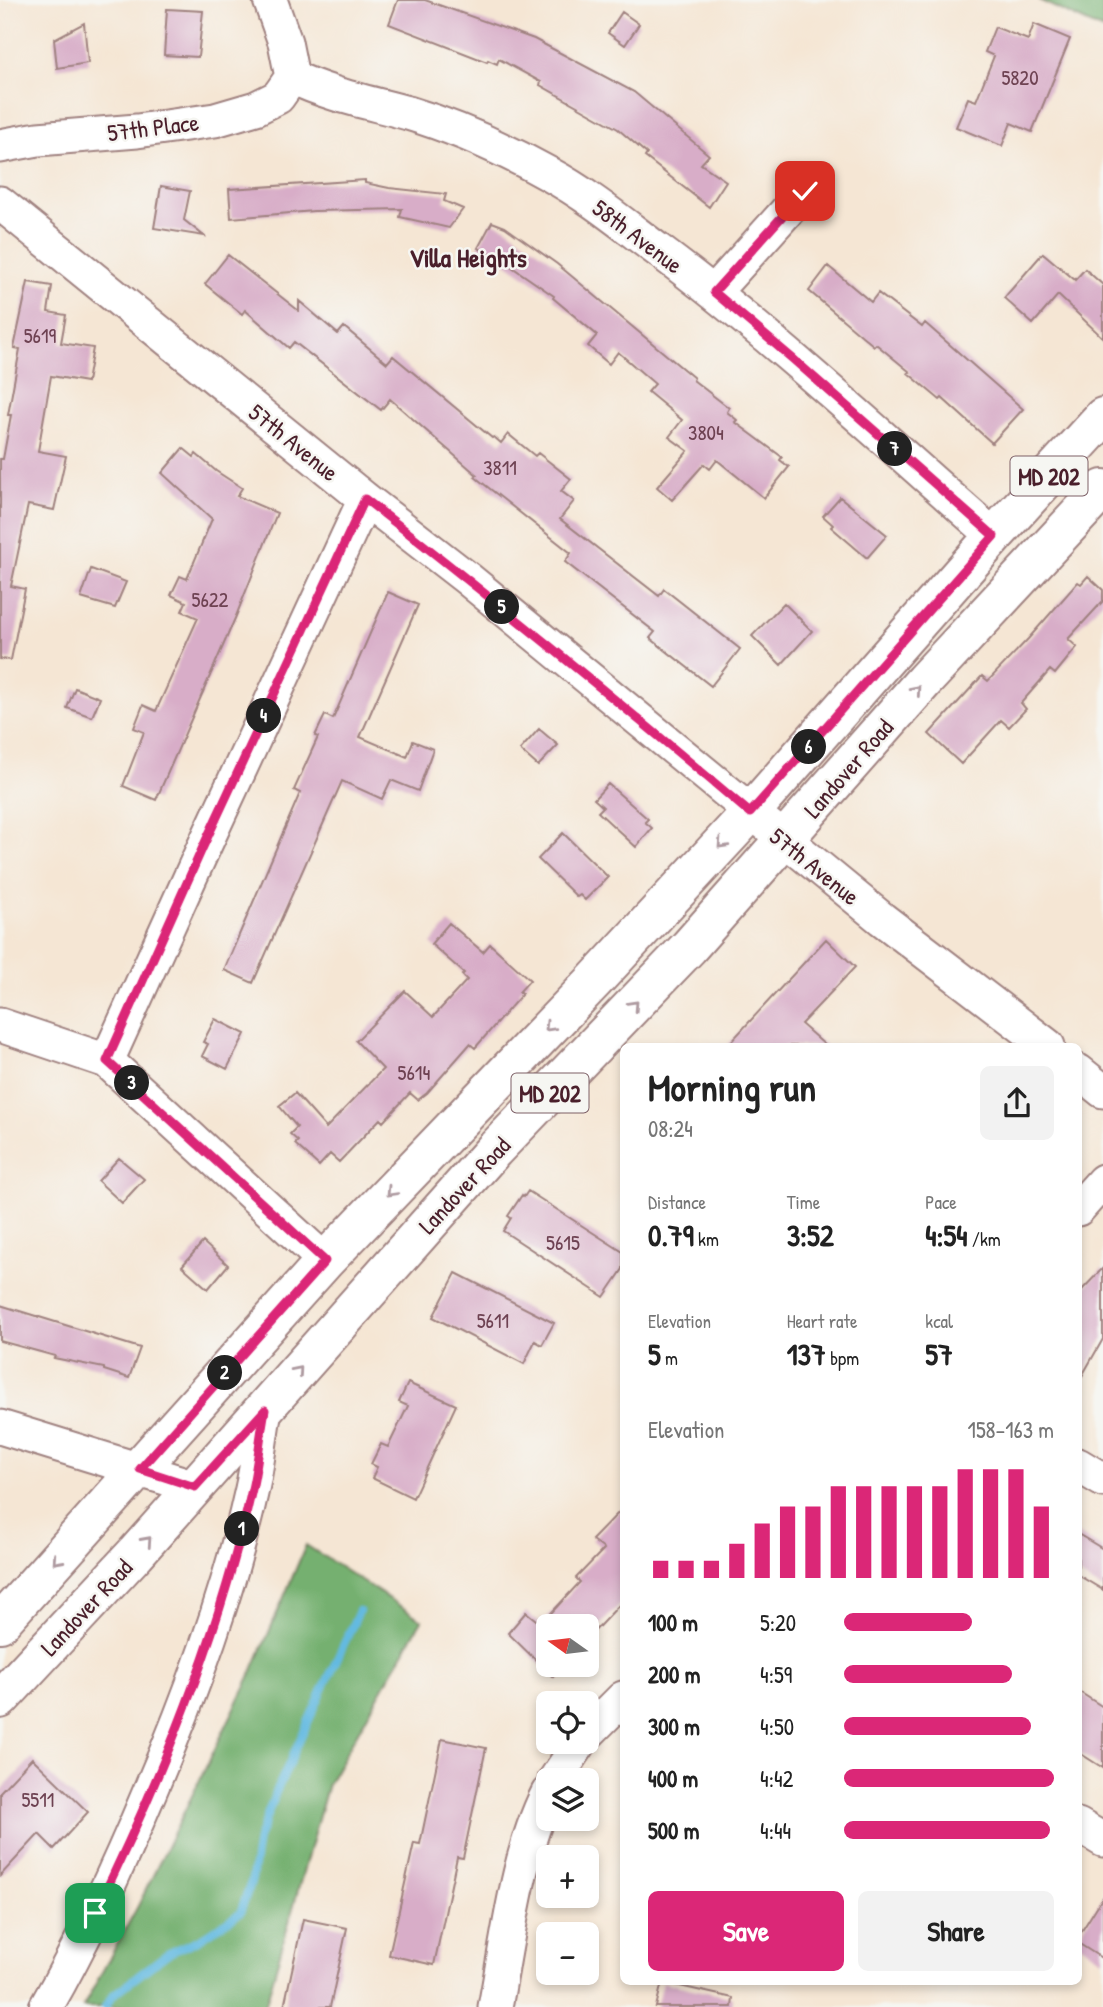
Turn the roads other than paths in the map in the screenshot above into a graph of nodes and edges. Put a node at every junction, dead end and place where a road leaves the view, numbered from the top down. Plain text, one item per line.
1 (270, 0) edge
2 (292, 77) junction
3 (0, 146) edge
4 (805, 191) dead end
5 (0, 203) edge
6 (714, 292) junction
7 (1103, 417) edge
8 (1103, 489) edge
9 (365, 499) junction
10 (994, 536) junction
11 (750, 813) junction
12 (784, 841) junction
13 (0, 1025) edge
14 (1044, 1043) edge
15 (107, 1061) junction
16 (1082, 1074) edge
17 (1103, 1091) edge
18 (1103, 1181) edge
19 (1082, 1205) edge
20 (325, 1261) junction
21 (265, 1410) junction
22 (0, 1427) edge
23 (1082, 1467) edge
24 (140, 1469) junction
25 (1103, 1480) edge
26 (195, 1487) junction
27 (0, 1623) edge
28 (0, 1699) edge
29 (620, 1701) edge
30 (599, 1722) edge
31 (536, 1823) edge
32 (1082, 1827) edge
33 (1103, 1840) edge
34 (46, 2007) edge
35 (495, 2007) edge

1 - 2 street
2 - 3 street, 57th Place
2 - 6 street, 58th Avenue
4 - 6 street
5 - 9 street, 57th Avenue
6 - 10 street, 58th Avenue
7 - 10 main road, Landover Road / MD 202
12 -> 8 main road, Landover Road / MD 202
9 - 11 street, 57th Avenue
9 - 15 street
10 - 11 main road, Landover Road / MD 202
11 - 12 street, 57th Avenue
11 -> 20 main road, Landover Road / MD 202
12 - 14 street, 57th Avenue
21 -> 12 main road, Landover Road / MD 202
13 - 15 street
15 - 20 street
16 - 17 street
18 - 19 street
20 - 24 main road, Landover Road / MD 202
21 - 26 main road, Landover Road / MD 202
21 - 34 street
22 - 24 street
23 - 25 street
24 - 26 street
24 -> 27 main road, Landover Road / MD 202
28 -> 26 main road, Landover Road / MD 202
29 - 30 street
31 - 35 street
32 - 33 street

